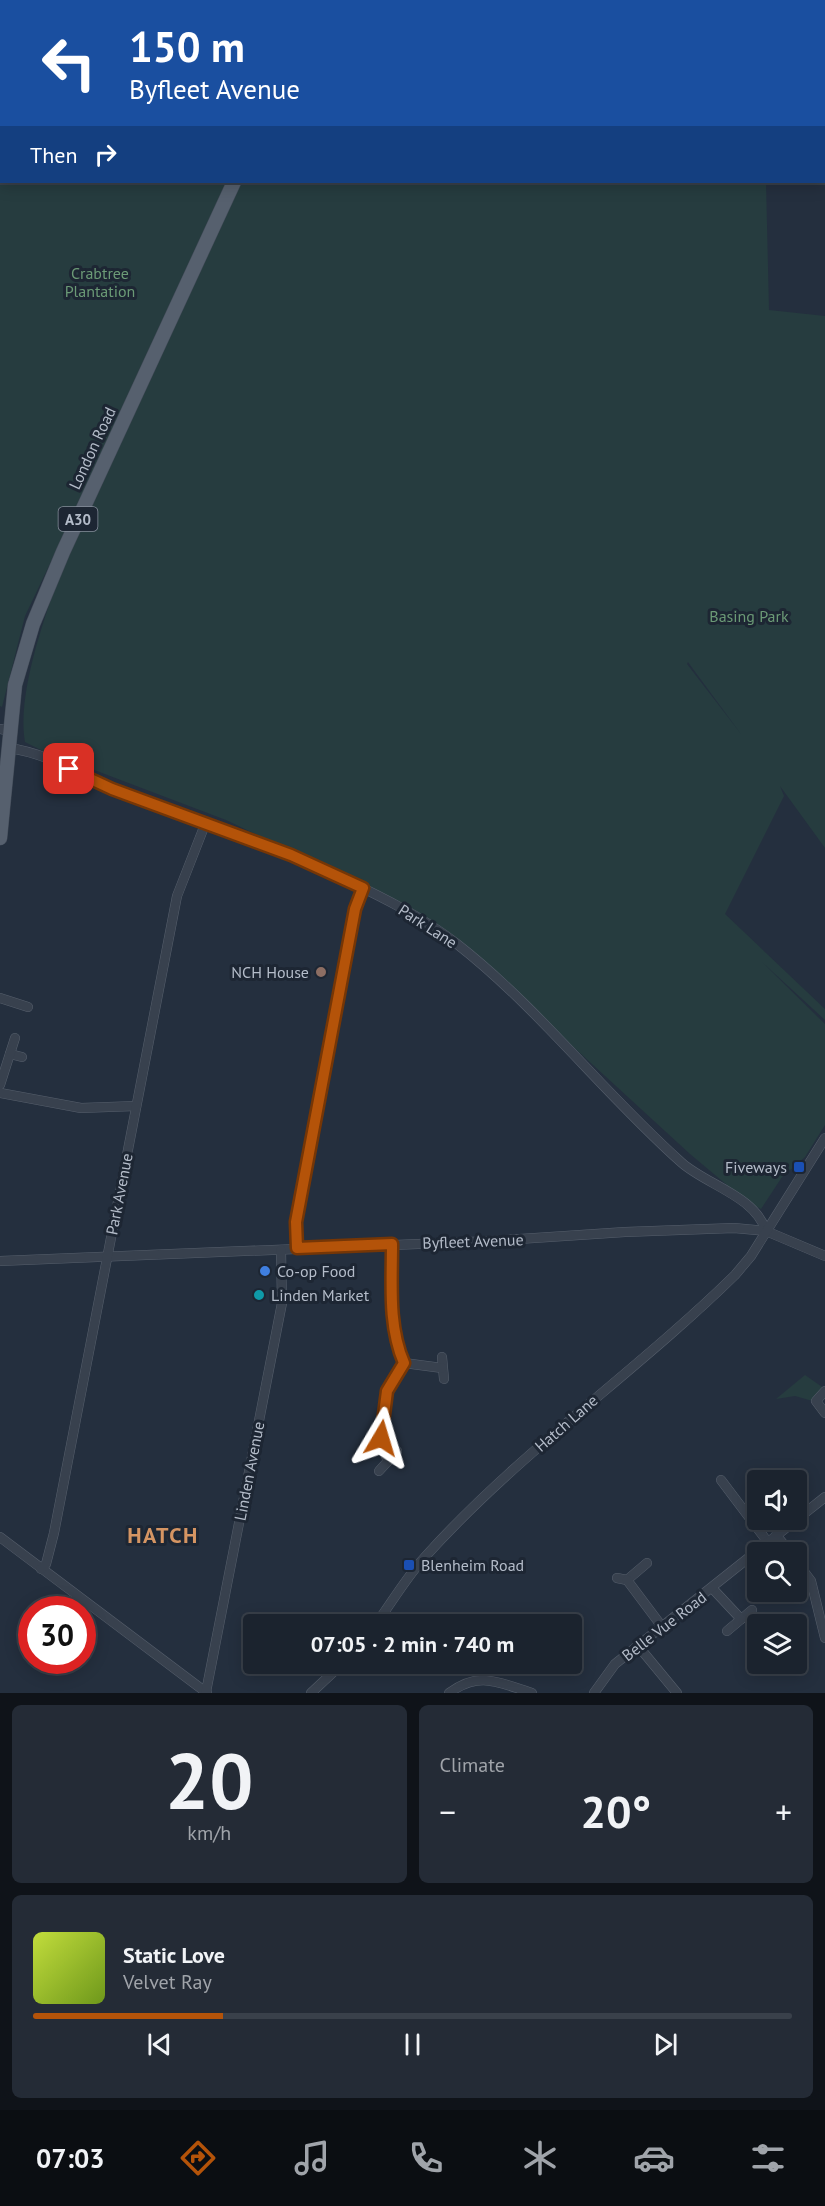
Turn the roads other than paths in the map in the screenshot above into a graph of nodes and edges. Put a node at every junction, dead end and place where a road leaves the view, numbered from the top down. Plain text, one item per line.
1 (234, 183) edge
2 (5, 730) edge
3 (8, 748) junction
4 (206, 822) junction
5 (0, 838) edge
6 (363, 888) junction
7 (0, 998) edge
8 (28, 1006) dead end
9 (15, 1038) dead end
10 (10, 1054) junction
11 (22, 1057) dead end
12 (0, 1085) edge
13 (0, 1093) edge
14 (136, 1106) junction
15 (825, 1138) edge
16 (766, 1231) junction
17 (392, 1244) junction
18 (297, 1248) junction
19 (281, 1250) junction
20 (825, 1256) edge
21 (107, 1257) junction
22 (0, 1261) edge
23 (442, 1357) dead end
24 (404, 1363) junction
25 (442, 1368) junction
26 (444, 1379) dead end
27 (825, 1391) edge
28 (825, 1413) edge
29 (397, 1451) dead end
30 (388, 1461) junction
31 (378, 1471) dead end
32 (721, 1480) dead end
33 (825, 1497) edge
34 (776, 1535) junction
35 (0, 1537) edge
36 (767, 1541) junction
37 (782, 1542) edge
38 (647, 1563) dead end
39 (41, 1569) junction
40 (807, 1576) edge
41 (712, 1588) junction
42 (752, 1610) dead end
43 (383, 1614) edge
44 (741, 1619) junction
45 (663, 1628) junction
46 (727, 1631) dead end
47 (825, 1638) edge
48 (639, 1647) junction
49 (331, 1674) edge
50 (442, 1684) dead end
51 (206, 1692) edge
52 (311, 1693) edge
53 (449, 1693) edge
54 (532, 1693) edge
55 (594, 1693) edge
56 (677, 1693) edge

1 - 2 main road, London Road / A30
2 - 3 main road, London Road / A30
3 - 4 street, Park Lane
3 - 5 main road, London Road / A30
4 - 6 street, Park Lane
4 - 14 street, Park Avenue
6 - 16 street, Park Lane
6 - 18 street
7 - 8 street
9 - 10 street
10 - 11 street
10 - 12 street
13 - 14 street
14 - 21 street, Park Avenue
15 - 16 street, Hatch Lane
16 - 17 street, Byfleet Avenue
16 - 20 street
16 - 43 street, Hatch Lane
17 - 18 street, Byfleet Avenue
17 - 24 street
18 - 19 street, Byfleet Avenue
19 - 21 street, Byfleet Avenue
19 - 51 street, Linden Avenue
21 - 22 street, Byfleet Avenue
21 - 39 street, Park Avenue
23 - 25 street
24 - 25 street
24 - 30 street
25 - 26 street
27 - 28 street
29 - 30 street
30 - 31 street
32 - 36 street
33 - 34 street, Belle Vue Road
34 - 36 street, Belle Vue Road
34 - 37 street
35 - 39 street
36 - 41 street, Belle Vue Road
38 - 45 street
39 - 51 street
40 - 47 street
41 - 44 street, Belle Vue Road
41 - 45 street, Belle Vue Road
42 - 44 street
44 - 46 street
45 - 48 street, Belle Vue Road
48 - 55 street, Belle Vue Road
48 - 56 street
49 - 52 street
50 - 53 street
53 - 54 street

